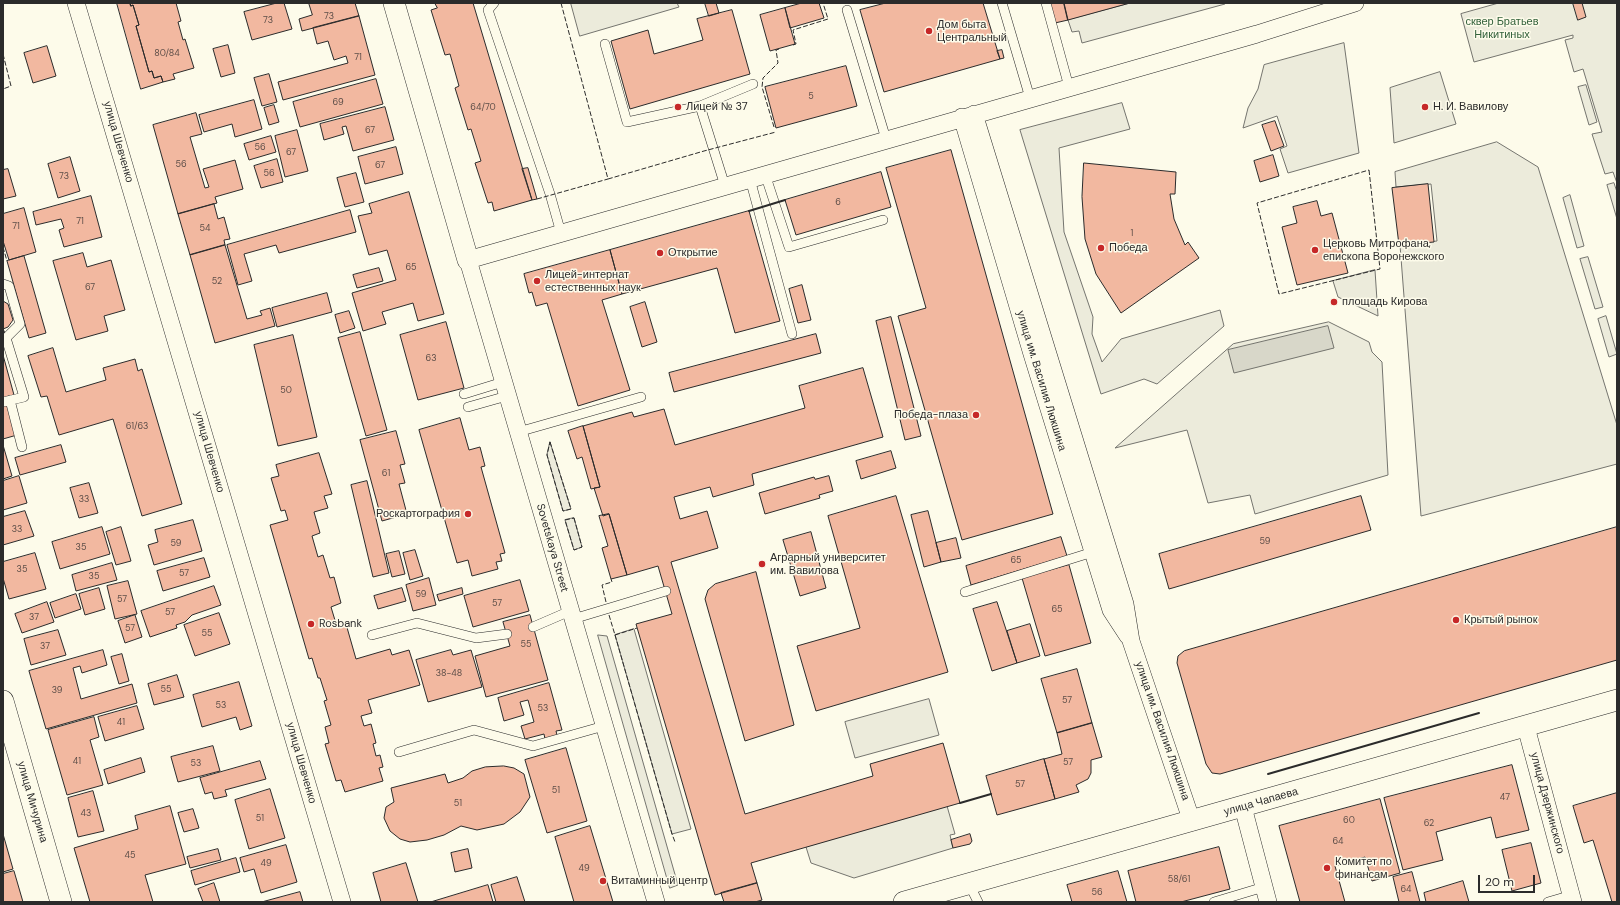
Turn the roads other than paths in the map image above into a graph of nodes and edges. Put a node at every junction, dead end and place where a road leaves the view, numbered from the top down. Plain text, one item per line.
1 (76, 3) edge
2 (394, 3) edge
3 (1002, 3) edge
4 (1046, 3) edge
5 (1349, 4) edge
6 (489, 5) edge
7 (847, 10) dead end
8 (604, 44) dead end
9 (752, 84) dead end
10 (1069, 87) junction
11 (1030, 98) junction
12 (700, 106) junction
13 (968, 116) junction
14 (886, 139) junction
15 (757, 176) junction
16 (725, 186) junction
17 (882, 220) dead end
18 (561, 233) junction
19 (468, 260) junction
20 (3, 284) edge
21 (792, 334) dead end
22 (4, 338) edge
23 (505, 389) junction
24 (464, 394) dead end
25 (641, 398) dead end
26 (7, 401) edge
27 (468, 407) dead end
28 (518, 432) junction
29 (22, 447) dead end
30 (1093, 552) junction
31 (666, 591) dead end
32 (965, 592) dead end
33 (572, 615) junction
34 (533, 627) dead end
35 (506, 634) dead end
36 (372, 635) dead end
37 (1131, 641) junction
38 (1617, 700) edge
39 (3, 701) edge
40 (604, 726) junction
41 (1526, 727) junction
42 (399, 752) dead end
43 (1242, 807) junction
44 (1192, 822) junction
45 (969, 884) junction
46 (1266, 894) edge
47 (1572, 898) edge
48 (61, 902) edge
49 (342, 902) edge
50 (656, 902) edge
51 (904, 902) edge
52 (978, 902) edge
53 (1214, 902) edge
54 (1548, 902) edge

1 - 49 street, улица Шевченко
2 - 19 street, Sovetskaya Street
3 - 11 lane
4 - 10 lane
5 - 10 street
6 - 18 lane
7 - 14 lane
8 - 12 lane
9 - 12 lane
10 - 11 street
11 - 13 street
12 - 16 lane
13 - 14 street
13 - 30 street, улица им. Василия Люкшина
13 - 37 street, улица им. Василия Люкшина
14 - 15 street
15 - 16 street
15 - 17 lane
15 - 21 lane
16 - 18 street
18 - 19 street
19 - 23 street, Sovetskaya Street
20 - 22 lane
22 - 26 lane
23 - 24 lane
23 - 27 lane
23 - 28 street, Sovetskaya Street
25 - 28 lane
26 - 29 lane
28 - 33 street, Sovetskaya Street
30 - 32 lane
30 - 37 street, улица им. Василия Люкшина
31 - 33 lane
33 - 34 lane
33 - 40 street, Sovetskaya Street
35 - 36 lane
37 - 44 street, улица им. Василия Люкшина
38 - 41 street, улица Чапаева
39 - 48 street, улица Мичурина
40 - 42 lane
40 - 50 street, Sovetskaya Street
41 - 43 street, улица Чапаева
41 - 47 street, улица Дзержинского
43 - 44 street, улица Чапаева
43 - 46 street
44 - 45 street, улица Чапаева
45 - 51 street, улица Чапаева
45 - 52 lane
46 - 53 lane
47 - 54 lane

